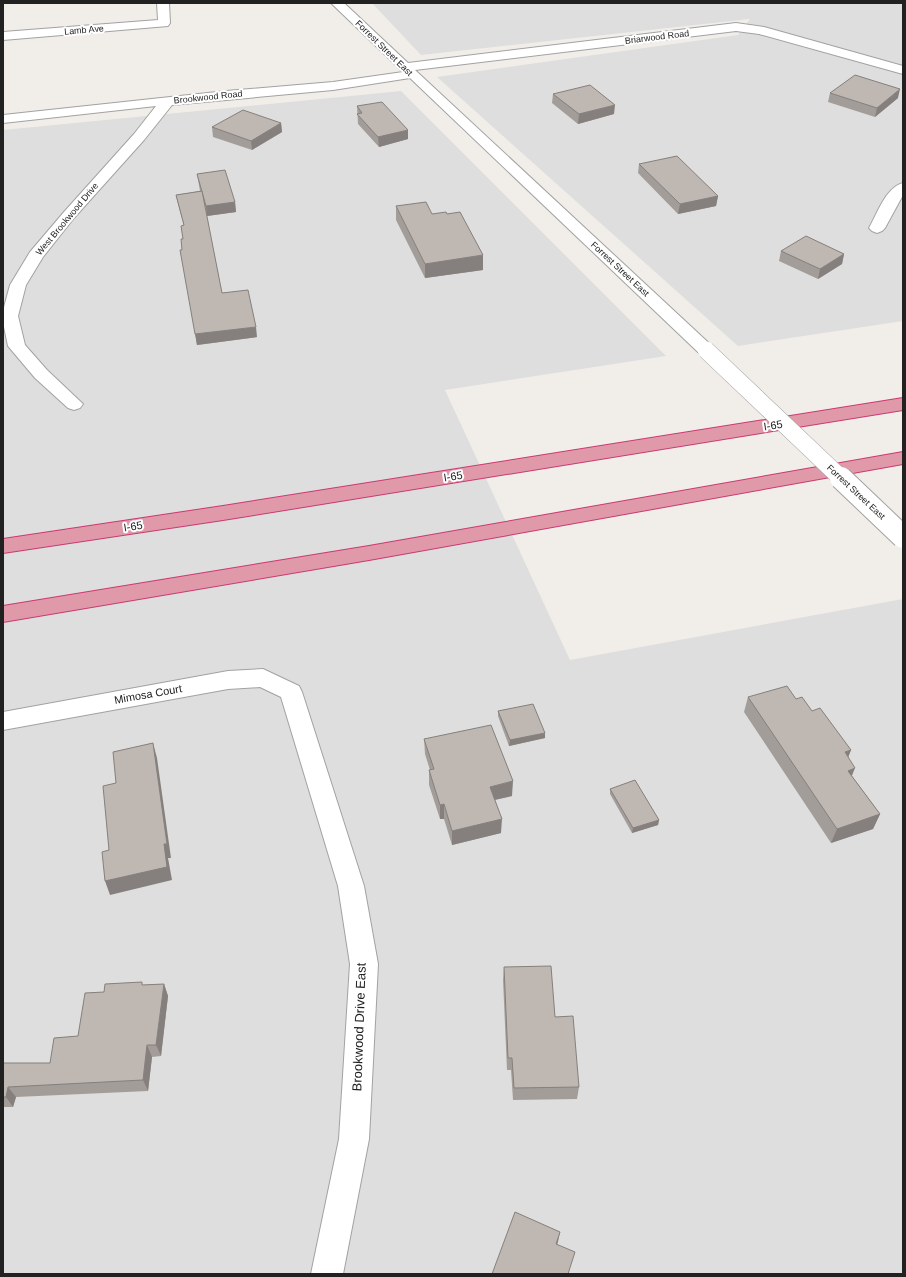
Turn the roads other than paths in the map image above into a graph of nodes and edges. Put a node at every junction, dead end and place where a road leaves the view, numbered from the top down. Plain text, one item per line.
1 (163, 3) edge
2 (337, 3) edge
3 (3, 36) edge
4 (903, 70) edge
5 (410, 71) junction
6 (167, 102) junction
7 (3, 119) edge
8 (903, 187) edge
9 (877, 228) dead end
10 (74, 404) dead end
11 (903, 404) edge
12 (903, 458) edge
13 (903, 537) edge
14 (3, 546) edge
15 (3, 614) edge
16 (291, 692) joint
17 (3, 721) edge
18 (327, 1274) edge

1 - 3 street, Lamb Ave
2 - 5 street, Forrest Street East
4 - 5 street, Briarwood Road
5 - 6 street, Brookwood Road
5 - 13 street, Forrest Street East, bridge
6 - 7 street, Brookwood Road
6 - 10 street, West Brookwood Drive
8 - 9 street
11 - 14 highway, I-65
12 - 15 highway
16 - 17 street, Mimosa Court
16 - 18 street, Brookwood Drive East

